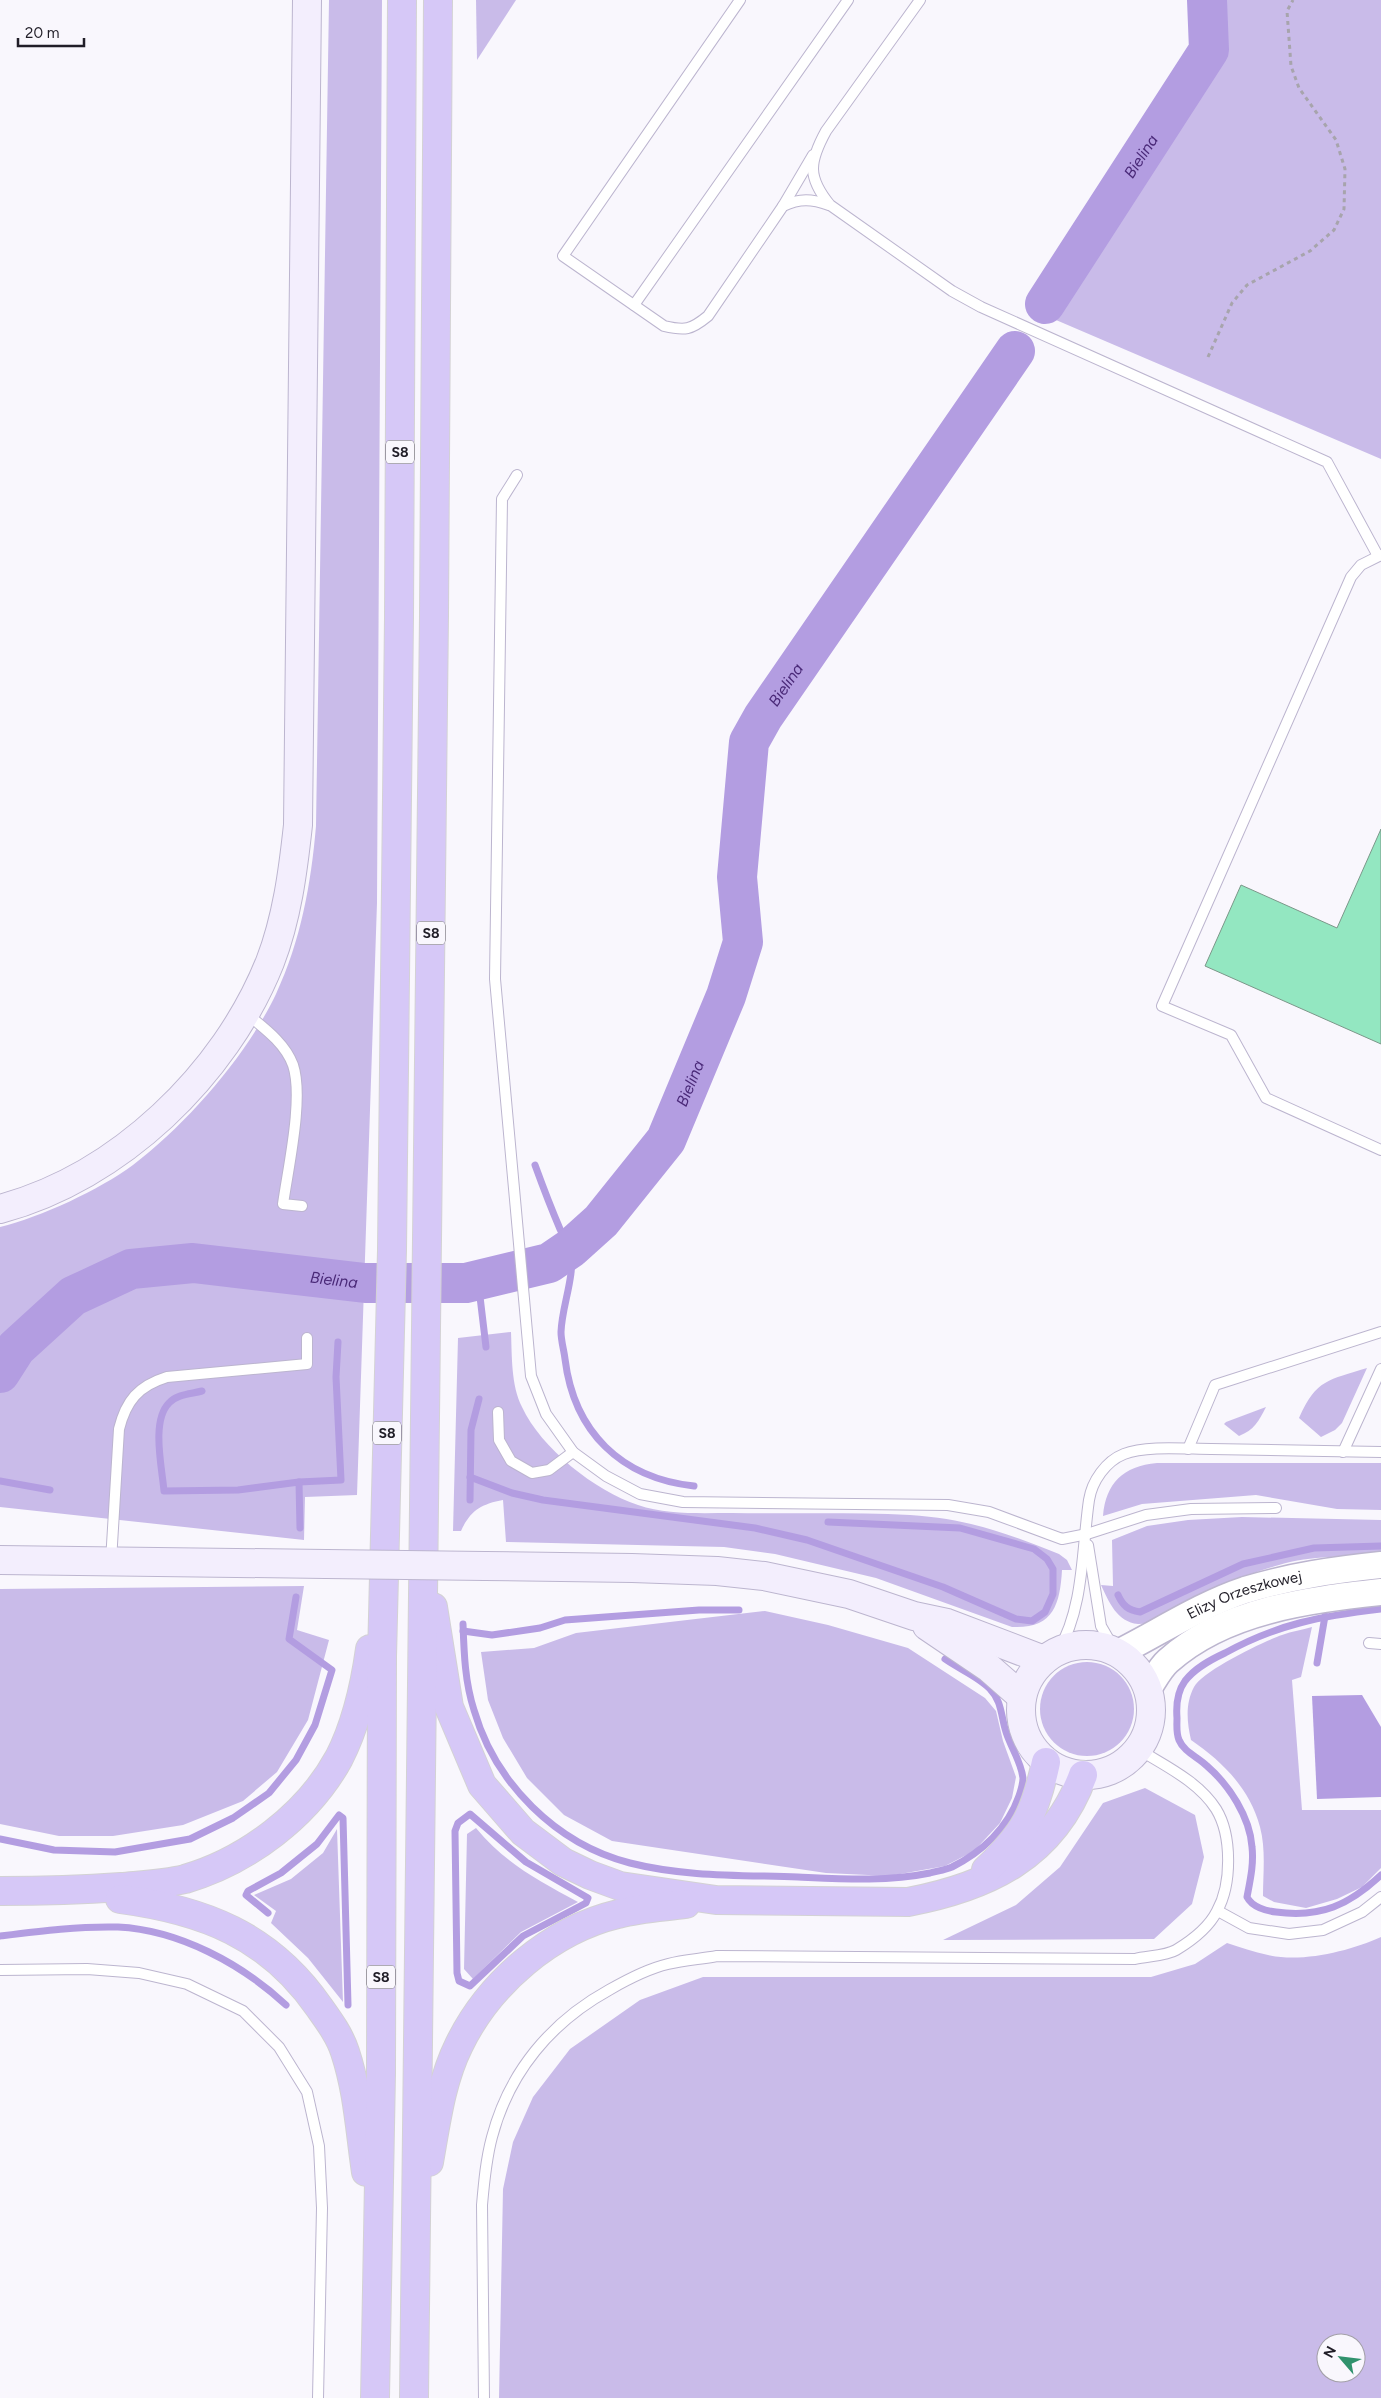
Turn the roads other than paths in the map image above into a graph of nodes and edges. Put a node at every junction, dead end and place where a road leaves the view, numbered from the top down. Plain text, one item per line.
1 (307, 0) edge
2 (402, 0) edge
3 (438, 0) edge
4 (740, 0) edge
5 (848, 0) edge
6 (920, 0) edge
7 (815, 153) junction
8 (830, 205) junction
9 (784, 206) junction
10 (634, 305) junction
11 (517, 475) dead end
12 (1379, 556) edge
13 (245, 1013) junction
14 (1381, 1150) edge
15 (302, 1206) dead end
16 (0, 1208) edge
17 (1381, 1332) edge
18 (307, 1338) dead end
19 (1381, 1369) edge
20 (498, 1412) dead end
21 (1188, 1449) junction
22 (572, 1452) junction
23 (1343, 1452) junction
24 (1381, 1452) edge
25 (1276, 1508) dead end
26 (1087, 1534) junction
27 (422, 1554) junction
28 (383, 1556) junction
29 (0, 1560) edge
30 (111, 1562) junction
31 (1381, 1565) edge
32 (1381, 1592) edge
33 (914, 1616) junction
34 (1369, 1643) dead end
35 (1381, 1644) edge
36 (1117, 1652) junction
37 (1051, 1655) junction
38 (1148, 1689) junction
39 (1022, 1697) junction
40 (1138, 1749) junction
41 (1046, 1762) junction
42 (1083, 1775) junction
43 (969, 1886) junction
44 (0, 1891) edge
45 (64, 1892) junction
46 (1381, 1897) edge
47 (716, 1900) junction
48 (1218, 1911) junction
49 (0, 1970) edge
50 (414, 2257) junction
51 (378, 2258) junction
52 (318, 2398) edge
53 (375, 2398) edge
54 (414, 2398) edge
55 (484, 2398) edge

1 - 13 main road
2 - 28 highway, S8
3 - 27 highway, S8
4 - 10 lane
5 - 10 lane
6 - 7 lane
7 - 8 lane
7 - 9 lane
8 - 9 lane
8 - 12 lane
9 - 10 lane
11 - 22 lane
12 - 14 lane
13 - 15 lane
13 - 16 main road
17 - 21 lane
18 - 30 lane
19 - 23 lane
20 - 22 lane
21 - 23 lane
21 - 26 lane
22 - 26 lane
23 - 24 lane
25 - 26 lane
26 - 36 lane
26 - 37 lane
27 - 47 highway
27 - 50 highway, S8
28 - 45 highway
28 - 51 highway, S8
29 - 30 main road
30 - 33 main road, bridge
31 - 36 street, Elizy Orzeszkowej
32 - 38 street, Elizy Orzeszkowej
33 - 37 main road
33 - 39 main road
34 - 35 lane
36 - 37 main road
36 - 38 main road
37 - 39 main road
38 - 40 main road
39 - 41 main road
40 - 42 main road
40 - 48 lane
41 - 42 main road
41 - 43 highway
42 - 43 highway
43 - 47 highway
44 - 45 highway
45 - 51 highway
46 - 48 lane
47 - 50 highway
48 - 55 lane
49 - 52 lane
50 - 54 highway, S8
51 - 53 highway, S8

